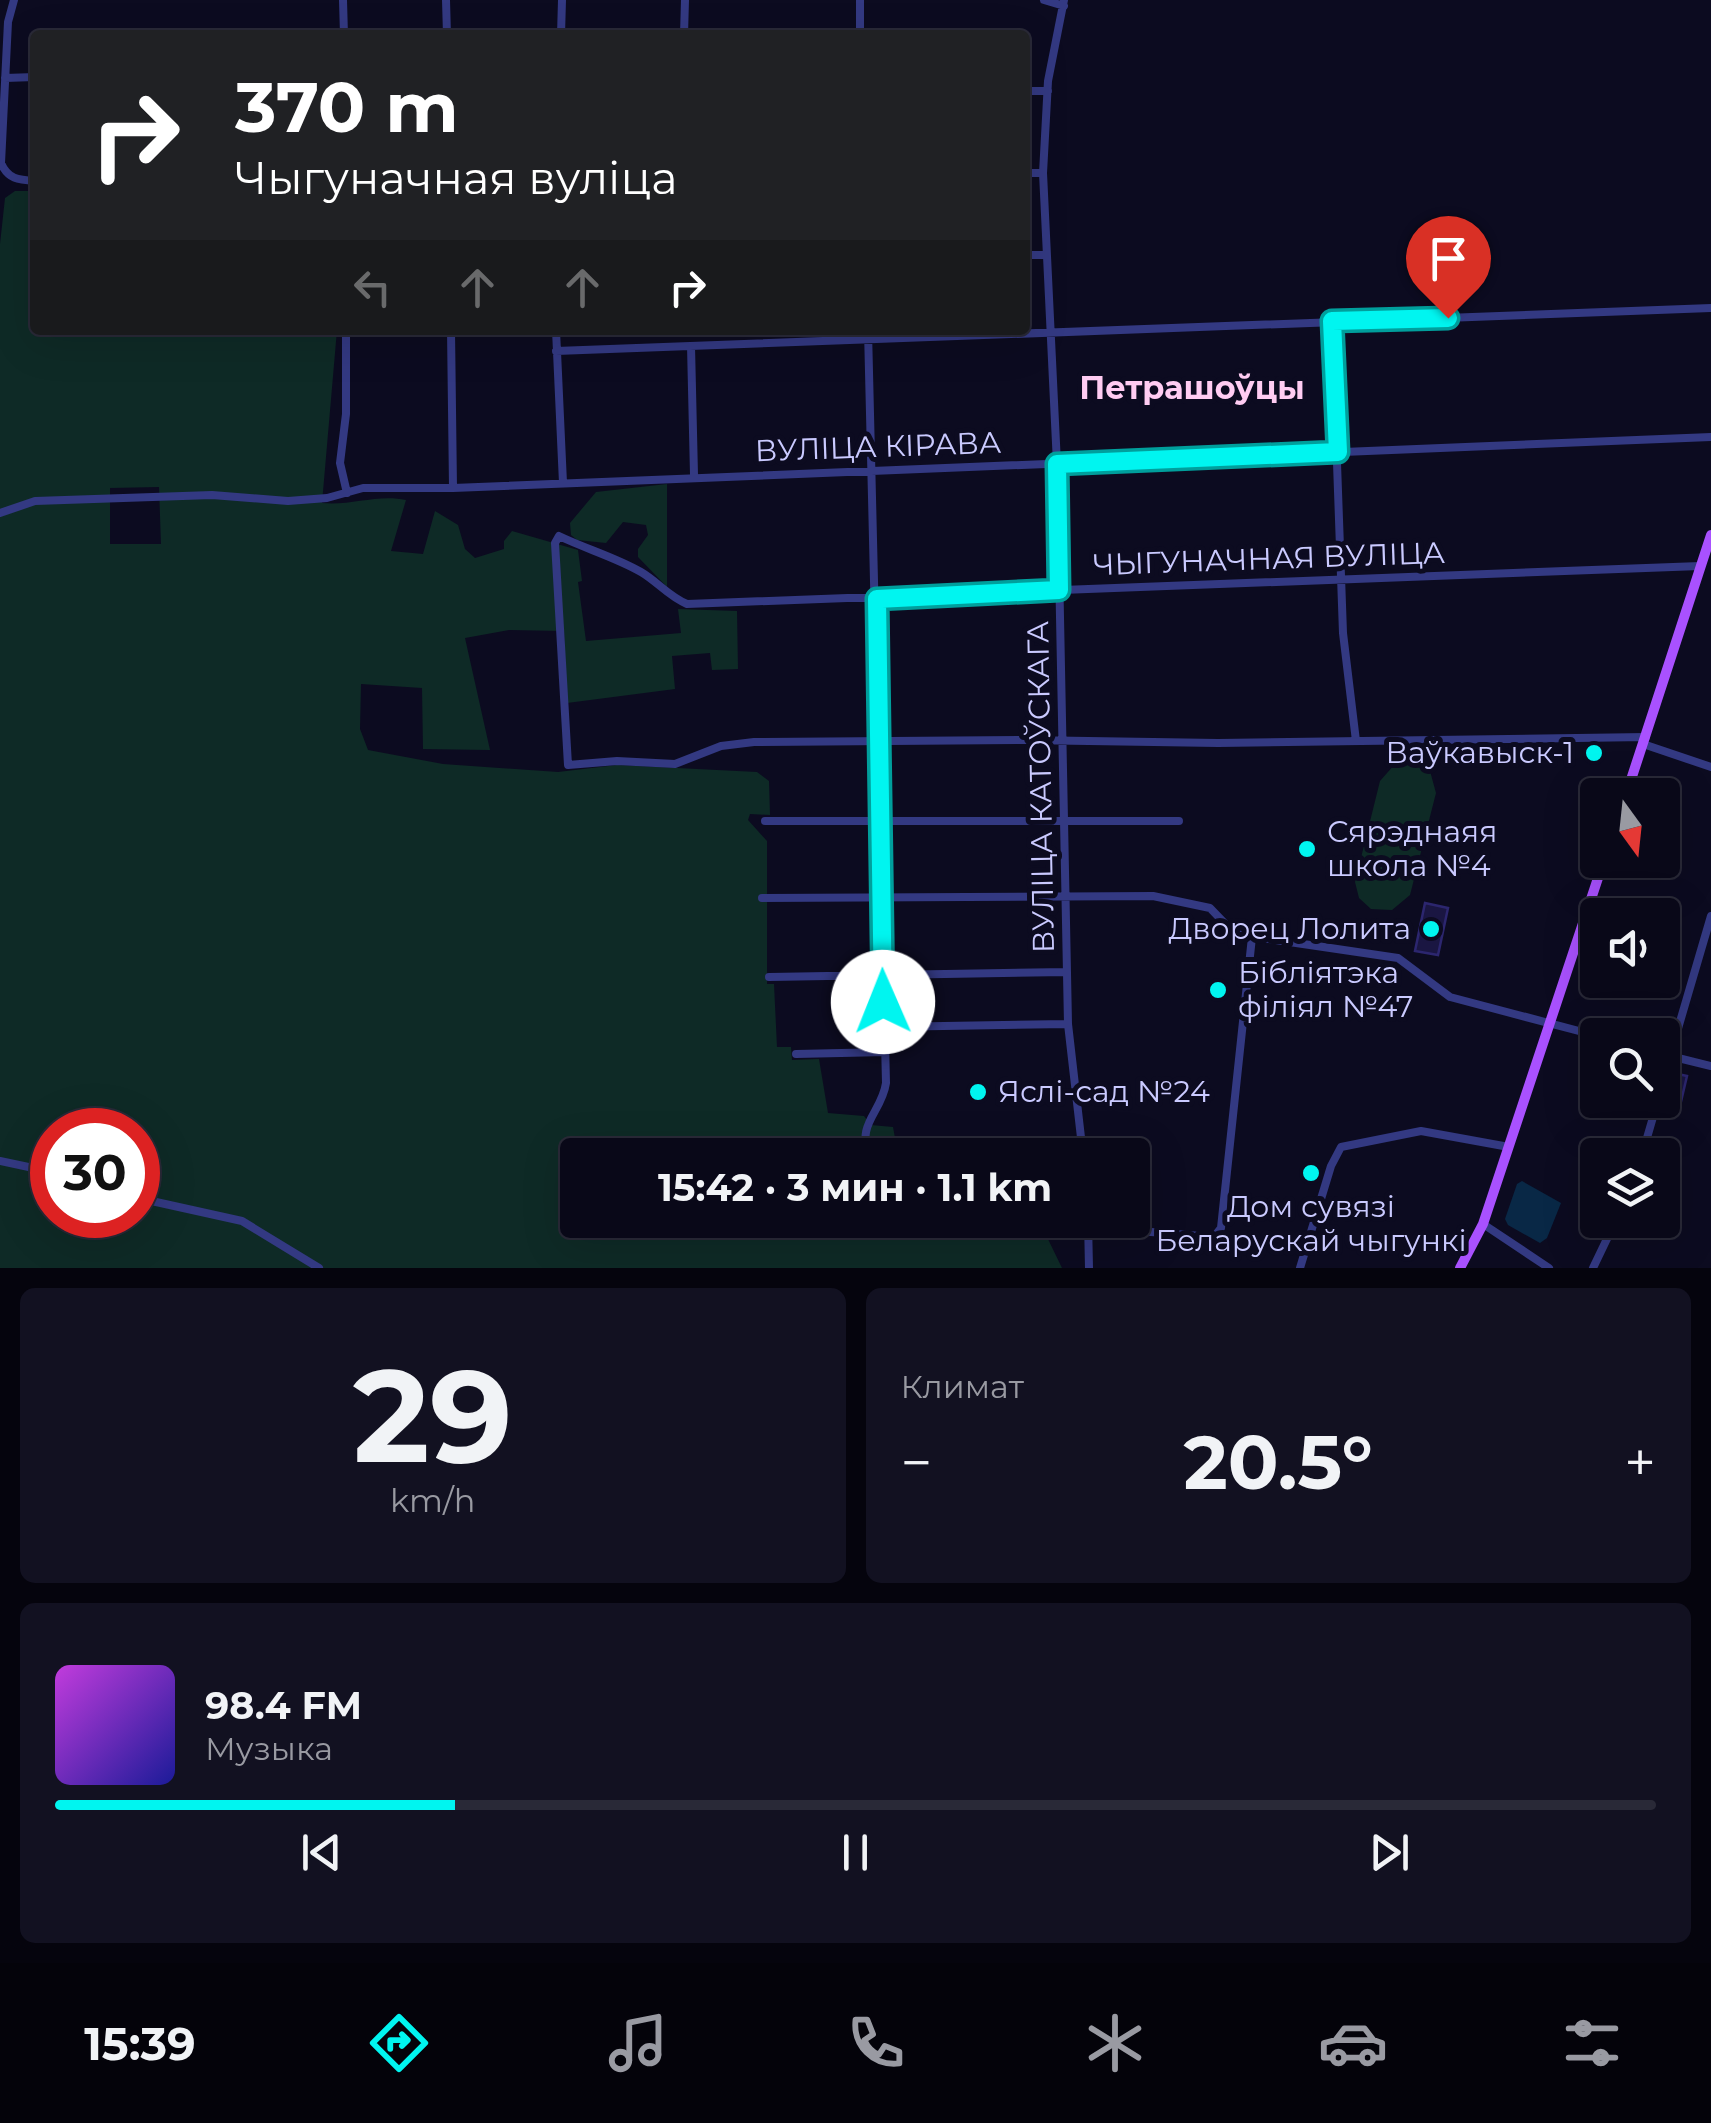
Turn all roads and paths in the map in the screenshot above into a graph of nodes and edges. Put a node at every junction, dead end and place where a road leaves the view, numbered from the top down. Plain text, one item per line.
1 (14, 0) edge
2 (343, 0) edge
3 (446, 0) edge
4 (562, 0) edge
5 (685, 0) edge
6 (860, 0) edge
7 (1044, 0) edge
8 (1064, 3) edge
9 (344, 30) edge
10 (447, 30) edge
11 (560, 30) edge
12 (684, 30) edge
13 (860, 30) edge
14 (30, 77) edge
15 (5, 78) junction
16 (1030, 91) edge
17 (1048, 91) junction
18 (1, 163) edge
19 (1043, 173) junction
20 (1030, 174) edge
21 (30, 181) edge
22 (1030, 256) edge
23 (1046, 256) junction
24 (1711, 308) edge
25 (1332, 321) junction
26 (1030, 334) edge
27 (1048, 334) junction
28 (346, 335) edge
29 (451, 335) edge
30 (556, 335) edge
31 (853, 335) edge
32 (868, 335) edge
33 (691, 346) junction
34 (556, 351) junction
35 (1711, 436) edge
36 (1338, 452) junction
37 (1057, 464) junction
38 (874, 470) junction
39 (694, 475) junction
40 (563, 482) junction
41 (453, 488) junction
42 (346, 493) junction
43 (0, 513) edge
44 (1711, 534) edge
45 (1700, 566) junction
46 (1342, 578) junction
47 (1059, 590) junction
48 (877, 599) junction
49 (1644, 740) junction
50 (1356, 741) junction
51 (880, 742) junction
52 (1063, 742) junction
53 (1711, 766) edge
54 (1632, 778) edge
55 (882, 820) junction
56 (1065, 820) junction
57 (765, 821) dead end
58 (1178, 821) dead end
59 (1598, 878) edge
60 (762, 898) dead end
61 (883, 898) junction
62 (1068, 899) junction
63 (1711, 916) edge
64 (1252, 938) junction
65 (1066, 972) junction
66 (882, 976) junction
67 (769, 977) dead end
68 (1678, 1018) edge
69 (1553, 1023) junction
70 (1068, 1024) junction
71 (884, 1027) junction
72 (1580, 1031) edge
73 (886, 1052) junction
74 (796, 1054) dead end
75 (1680, 1058) edge
76 (1711, 1066) edge
77 (863, 1138) edge
78 (1081, 1138) edge
79 (1509, 1147) junction
80 (0, 1161) edge
81 (30, 1167) edge
82 (160, 1203) edge
83 (1483, 1224) junction
84 (1150, 1229) edge
85 (1088, 1238) edge
86 (1607, 1238) edge
87 (318, 1268) edge
88 (1089, 1268) edge
89 (1300, 1268) edge
90 (1460, 1268) edge
91 (1549, 1268) edge
92 (1593, 1268) edge

1 - 15 street
2 - 9 street
3 - 10 street
4 - 11 street
5 - 12 street
6 - 13 street
7 - 8 street
8 - 17 street, ВУЛІЦА КАТОЎСКАГА
14 - 15 street
15 - 18 street
16 - 17 street
17 - 19 street, ВУЛІЦА КАТОЎСКАГА
18 - 21 street
19 - 20 street
19 - 23 street, ВУЛІЦА КАТОЎСКАГА
22 - 23 street
23 - 27 street, ВУЛІЦА КАТОЎСКАГА
24 - 25 street
25 - 27 street
25 - 36 street
26 - 27 street
27 - 37 street, ВУЛІЦА КАТОЎСКАГА
28 - 42 street
29 - 41 street
30 - 34 street
31 - 33 street
32 - 38 street
33 - 34 street
33 - 39 street
34 - 40 street
35 - 36 street, ВУЛІЦА КІРАВА
36 - 37 street, ВУЛІЦА КІРАВА
36 - 46 street
37 - 38 street, ВУЛІЦА КІРАВА
37 - 47 street, ВУЛІЦА КАТОЎСКАГА
38 - 39 street, ВУЛІЦА КІРАВА
38 - 48 street
39 - 40 street, ВУЛІЦА КІРАВА
40 - 41 street, ВУЛІЦА КІРАВА
41 - 42 street, ВУЛІЦА КІРАВА
42 - 43 street, ВУЛІЦА КІРАВА
44 - 45 main road
45 - 46 street, ЧЫГУНАЧНАЯ ВУЛІЦА
45 - 49 main road
46 - 47 street, ЧЫГУНАЧНАЯ ВУЛІЦА
46 - 50 street
47 - 48 street, ЧЫГУНАЧНАЯ ВУЛІЦА
47 - 52 street, ВУЛІЦА КАТОЎСКАГА
48 - 51 street
48 - 51 street, ЧЫГУНАЧНАЯ ВУЛІЦА
49 - 50 street
49 - 53 street
49 - 54 main road
50 - 52 street
51 - 52 street
51 - 55 street
52 - 56 street, ВУЛІЦА КАТОЎСКАГА
55 - 56 street
55 - 57 street
55 - 61 street
56 - 58 street
56 - 62 street, ВУЛІЦА КАТОЎСКАГА
59 - 69 main road
60 - 61 street
61 - 62 street
61 - 66 street
62 - 64 street
62 - 65 street, ВУЛІЦА КАТОЎСКАГА
63 - 68 street
64 - 69 street
64 - 84 street
65 - 66 street
65 - 70 street, ВУЛІЦА КАТОЎСКАГА
66 - 67 street
66 - 71 street
69 - 72 street
69 - 79 main road
70 - 71 street
70 - 78 street, ВУЛІЦА КАТОЎСКАГА
71 - 73 street
73 - 74 street
73 - 77 street
75 - 76 street
79 - 83 main road
79 - 89 street
80 - 81 street
82 - 87 street
83 - 90 main road
83 - 91 street
85 - 88 street
86 - 92 street

